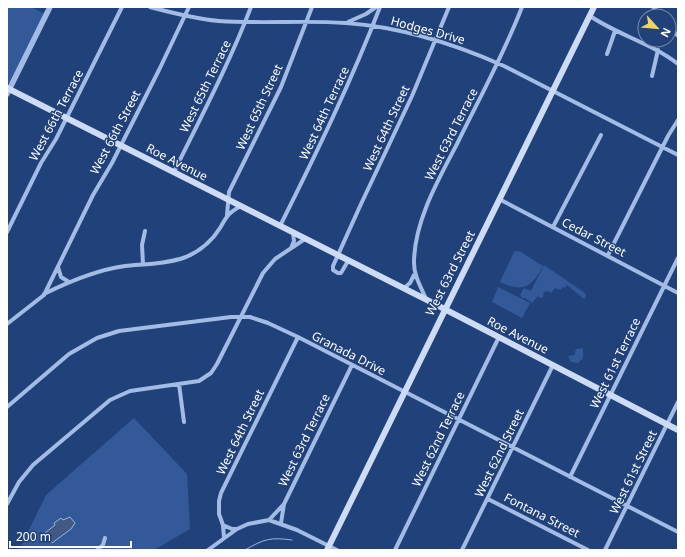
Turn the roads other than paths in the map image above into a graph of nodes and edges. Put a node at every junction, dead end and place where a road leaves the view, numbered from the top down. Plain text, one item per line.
1 (50, 7) edge
2 (122, 7) edge
3 (150, 7) edge
4 (189, 7) edge
5 (251, 7) edge
6 (312, 7) edge
7 (376, 7) edge
8 (380, 7) edge
9 (449, 7) edge
10 (522, 7) edge
11 (594, 7) edge
12 (185, 16) junction
13 (590, 16) junction
14 (246, 22) junction
15 (306, 22) junction
16 (346, 23) junction
17 (373, 26) junction
18 (615, 31) junction
19 (436, 40) junction
20 (658, 50) junction
21 (607, 54) dead end
22 (497, 64) junction
23 (678, 64) edge
24 (652, 76) dead end
25 (8, 90) edge
26 (553, 91) junction
27 (66, 118) junction
28 (678, 120) edge
29 (601, 135) dead end
30 (121, 145) junction
31 (663, 147) junction
32 (678, 154) edge
33 (174, 172) junction
34 (227, 199) junction
35 (499, 199) junction
36 (241, 206) junction
37 (227, 215) junction
38 (280, 226) junction
39 (553, 227) junction
40 (145, 231) dead end
41 (7, 232) edge
42 (293, 233) junction
43 (305, 239) junction
44 (291, 248) junction
45 (608, 255) junction
46 (338, 256) junction
47 (678, 258) edge
48 (348, 261) junction
49 (143, 264) junction
50 (58, 266) junction
51 (414, 274) junction
52 (69, 282) junction
53 (664, 285) junction
54 (404, 288) junction
55 (678, 293) edge
56 (44, 295) junction
57 (427, 300) junction
58 (444, 310) junction
59 (240, 317) junction
60 (7, 324) edge
61 (498, 337) junction
62 (298, 338) junction
63 (352, 365) junction
64 (553, 365) junction
65 (179, 384) junction
66 (405, 392) junction
67 (610, 395) junction
68 (678, 402) edge
69 (7, 407) edge
70 (458, 420) junction
71 (184, 422) dead end
72 (667, 424) junction
73 (678, 430) edge
74 (513, 448) junction
75 (570, 477) junction
76 (488, 499) junction
77 (7, 504) edge
78 (284, 504) junction
79 (627, 506) junction
80 (269, 520) junction
81 (281, 523) junction
82 (224, 525) junction
83 (237, 529) junction
84 (678, 532) edge
85 (105, 538) dead end
86 (224, 538) junction
87 (328, 548) edge
88 (97, 550) edge
89 (208, 550) edge
90 (337, 550) edge
91 (394, 550) edge
92 (462, 550) edge
93 (588, 550) edge
94 (605, 550) edge

1 - 25 street
2 - 27 street, West 66th Terrace
3 - 12 street, Hodges Drive
4 - 12 street, West 66th Street
5 - 14 street, West 65th Terrace
6 - 15 street, West 65th Street
7 - 16 street
8 - 17 street, West 64th Terrace
9 - 19 street, West 64th Street
10 - 22 street, West 63rd Terrace
11 - 13 main road, West 63rd Street
12 - 14 street, Hodges Drive
12 - 30 street, West 66th Street
13 - 18 street
13 - 26 main road, West 63rd Street
14 - 15 street, Hodges Drive
14 - 33 street, West 65th Terrace
15 - 16 street, Hodges Drive
15 - 34 street, West 65th Street
16 - 17 street, Hodges Drive
17 - 19 street, Hodges Drive
17 - 38 street, West 64th Terrace
18 - 20 street
18 - 21 street
19 - 22 street, Hodges Drive
19 - 46 street, West 64th Street
20 - 23 street
20 - 24 street
22 - 26 street, Hodges Drive
22 - 51 street, West 63rd Terrace
25 - 27 main road, Roe Avenue
26 - 31 street, Hodges Drive
26 - 35 main road, West 63rd Street
27 - 30 main road, Roe Avenue
27 - 41 street, West 66th Terrace
28 - 31 street
29 - 39 street
30 - 33 main road, Roe Avenue
30 - 50 street, West 66th Street
31 - 32 street, Hodges Drive
31 - 45 street
33 - 34 main road, Roe Avenue
34 - 36 main road, Roe Avenue
34 - 37 street, West 65th Street
35 - 39 street, Cedar Street
35 - 58 main road, West 63rd Street
36 - 37 street
36 - 38 main road, Roe Avenue
37 - 49 street
38 - 42 main road, Roe Avenue
39 - 45 street, Cedar Street
40 - 49 street
42 - 43 main road, Roe Avenue
42 - 44 street
43 - 44 street
43 - 46 main road, Roe Avenue
44 - 59 street
45 - 53 street, Cedar Street
46 - 48 main road, Roe Avenue
46 - 48 street
47 - 53 street, West 61st Terrace
48 - 54 main road, Roe Avenue
49 - 52 street
50 - 52 street
50 - 56 street, West 66th Street
51 - 54 street
51 - 57 street, West 63rd Terrace
52 - 56 street
53 - 55 street, Cedar Street
53 - 67 street, West 61st Terrace
54 - 57 main road, Roe Avenue
56 - 60 street, West 66th Street
57 - 58 main road, Roe Avenue
58 - 61 main road, Roe Avenue
58 - 66 main road, West 63rd Street
59 - 62 street, Granada Drive
59 - 65 street
59 - 69 street, Granada Drive
61 - 64 main road, Roe Avenue
61 - 70 street, West 62nd Terrace
62 - 63 street, Granada Drive
62 - 82 street, West 64th Street
63 - 66 street, Granada Drive
63 - 78 street, West 63rd Terrace
64 - 67 main road, Roe Avenue
64 - 74 street, West 62nd Street
65 - 71 street
65 - 77 street
66 - 70 street, Granada Drive
66 - 87 main road, West 63rd Street
67 - 72 main road, Roe Avenue
67 - 75 street, West 61st Terrace
68 - 72 street, West 61st Street
70 - 74 street, Granada Drive
70 - 91 street, West 62nd Terrace
72 - 73 main road, Roe Avenue
72 - 79 street, West 61st Street
74 - 75 street, Granada Drive
74 - 76 street, West 62nd Street
75 - 79 street, Granada Drive
76 - 92 street, West 62nd Street
76 - 93 street, Fontana Street
78 - 80 street, West 63rd Terrace
78 - 81 street
79 - 84 street, Granada Drive
79 - 94 street, West 61st Street
80 - 81 street
80 - 83 street
81 - 87 street
82 - 83 street
82 - 86 street, West 64th Street
83 - 86 street
85 - 88 street
86 - 89 street
87 - 90 street

